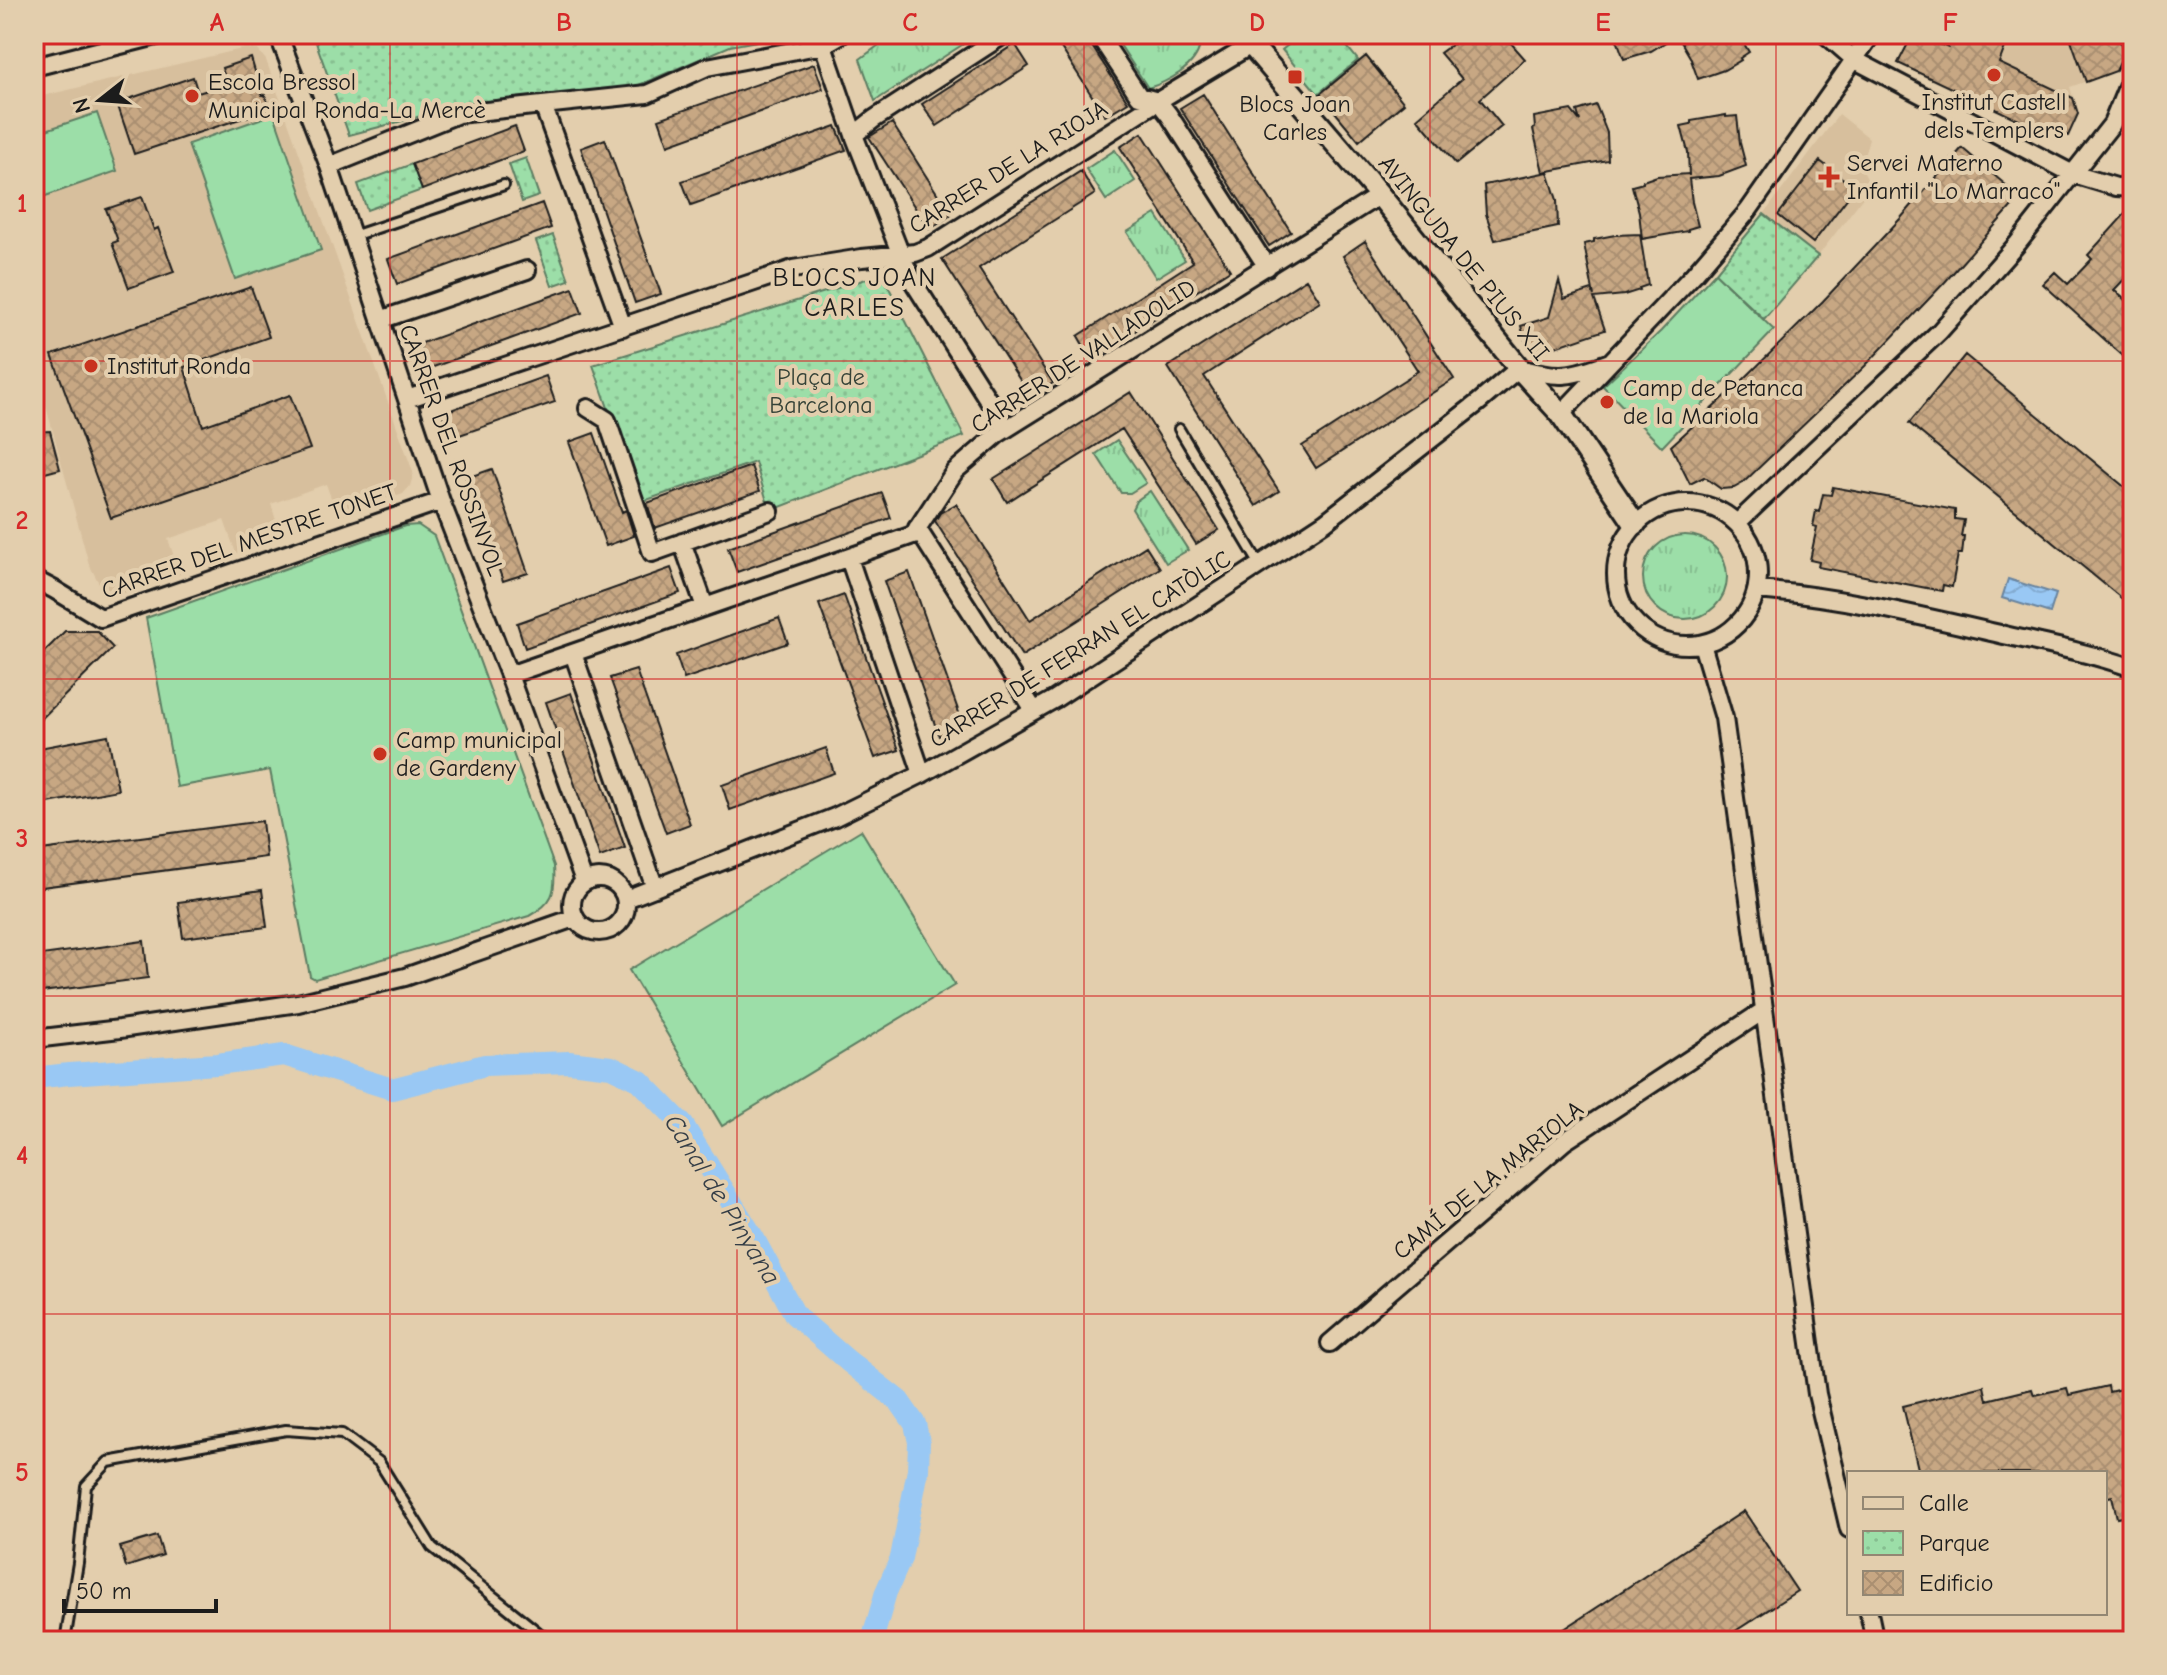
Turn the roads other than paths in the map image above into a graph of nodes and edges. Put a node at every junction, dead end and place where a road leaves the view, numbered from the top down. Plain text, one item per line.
1 (164, 34) edge
2 (278, 34) edge
3 (842, 34) edge
4 (1005, 34) edge
5 (1098, 34) edge
6 (1825, 34) edge
7 (1872, 34) edge
8 (1246, 39) edge
9 (823, 45) junction
10 (1855, 60) junction
11 (34, 67) edge
12 (2133, 73) edge
13 (1158, 101) junction
14 (543, 105) junction
15 (854, 135) junction
16 (329, 166) junction
17 (2073, 174) junction
18 (504, 185) dead end
19 (2133, 188) edge
20 (1380, 195) junction
21 (352, 237) junction
22 (901, 255) junction
23 (1267, 267) junction
24 (527, 270) dead end
25 (380, 320) junction
26 (623, 327) junction
27 (1610, 362) junction
28 (1519, 368) junction
29 (407, 399) junction
30 (588, 408) dead end
31 (1561, 414) junction
32 (1006, 428) junction
33 (1179, 429) dead end
34 (441, 501) junction
35 (770, 511) dead end
36 (1737, 523) junction
37 (1635, 524) junction
38 (917, 528) junction
39 (682, 542) junction
40 (849, 558) junction
41 (1261, 565) junction
42 (34, 579) edge
43 (1757, 590) junction
44 (705, 607) junction
45 (1702, 644) junction
46 (573, 653) junction
47 (2133, 668) edge
48 (509, 675) junction
49 (1034, 710) junction
50 (922, 774) junction
51 (584, 881) junction
52 (655, 888) junction
53 (626, 899) junction
54 (574, 918) junction
55 (1763, 1011) junction
56 (34, 1039) edge
57 (1330, 1343) dead end
58 (1847, 1521) edge
59 (1869, 1615) edge
60 (65, 1641) edge
61 (549, 1641) edge
62 (1875, 1641) edge

1 - 11 street
2 - 16 street, CARRER DEL ROSSINYOL
3 - 9 street
4 - 15 street
5 - 13 street
6 - 10 street
7 - 10 street
8 - 13 street, CARRER DE LA RIOJA
8 - 20 street, AVINGUDA DE PIUS XII
9 - 14 street
9 - 15 street
10 - 17 street
10 - 27 street
12 - 17 street
13 - 22 street, CARRER DE LA RIOJA
13 - 23 street
14 - 16 street
14 - 26 street
15 - 22 street
16 - 21 street, CARRER DEL ROSSINYOL
17 - 19 street
17 - 36 street
18 - 21 lane
20 - 23 street, CARRER DE VALLADOLID
20 - 28 street, AVINGUDA DE PIUS XII
21 - 25 street, CARRER DEL ROSSINYOL
22 - 26 street, CARRER DE LA RIOJA
22 - 32 street
23 - 32 street, CARRER DE VALLADOLID
24 - 25 street
25 - 29 street, CARRER DEL ROSSINYOL
26 - 29 street, CARRER DE LA RIOJA
27 - 28 street
27 - 31 street
28 - 31 street, AVINGUDA DE PIUS XII
28 - 41 street, CARRER DE FERRAN EL CATÒLIC
29 - 34 street, CARRER DEL ROSSINYOL
30 - 39 street
31 - 37 street, AVINGUDA DE PIUS XII
32 - 38 street, CARRER DE VALLADOLID
33 - 41 lane
34 - 42 street, CARRER DEL MESTRE TONET
34 - 48 street, CARRER DEL ROSSINYOL
35 - 39 street
36 - 37 street
36 - 43 street
37 - 45 street
38 - 40 street, CARRER DE VALLADOLID
38 - 49 street
39 - 44 street
40 - 44 street, CARRER DE VALLADOLID
40 - 50 street
41 - 49 street, CARRER DE FERRAN EL CATÒLIC
43 - 45 street
43 - 47 street
44 - 46 street, CARRER DE VALLADOLID
45 - 55 street
46 - 48 street, CARRER DE VALLADOLID
46 - 52 street
48 - 51 street, CARRER DEL ROSSINYOL
49 - 50 street, CARRER DE FERRAN EL CATÒLIC
50 - 52 street, CARRER DE FERRAN EL CATÒLIC
51 - 53 street
51 - 54 street
52 - 53 street, CARRER DE FERRAN EL CATÒLIC
53 - 54 street
54 - 56 street
55 - 57 street, CAMÍ DE LA MARIOLA
55 - 58 street
59 - 62 street
60 - 61 lane

